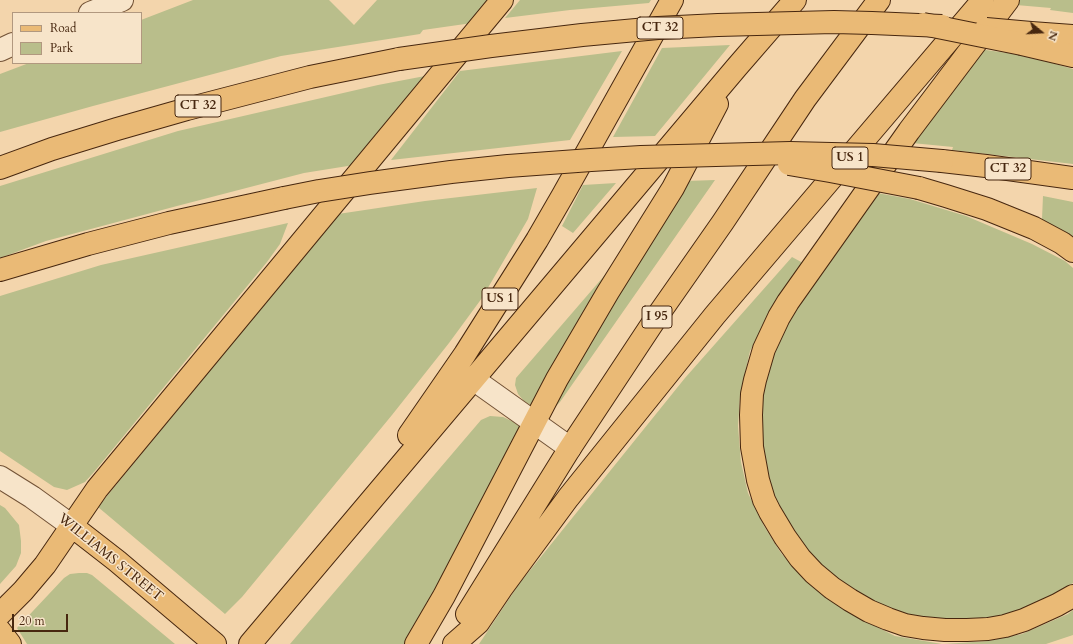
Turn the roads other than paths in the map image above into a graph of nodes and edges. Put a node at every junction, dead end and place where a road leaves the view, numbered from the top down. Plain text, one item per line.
1 (80, 0) edge
2 (122, 0) edge
3 (502, 0) edge
4 (672, 0) edge
5 (795, 0) edge
6 (879, 0) edge
7 (983, 0) edge
8 (1008, 0) edge
9 (84, 12) edge
10 (92, 12) edge
11 (1073, 36) edge
12 (1027, 38) junction
13 (12, 44) edge
14 (0, 50) edge
15 (1073, 56) edge
16 (736, 68) junction
17 (712, 154) junction
18 (0, 168) edge
19 (1073, 178) edge
20 (1073, 251) edge
21 (0, 270) edge
22 (473, 380) junction
23 (534, 423) junction
24 (570, 448) junction
25 (0, 477) edge
26 (72, 526) junction
27 (302, 582) junction
28 (1073, 596) edge
29 (0, 614) edge
30 (0, 631) edge
31 (10, 644) edge
32 (215, 644) edge
33 (250, 644) edge
34 (416, 644) edge
35 (449, 644) edge
36 (454, 644) edge

1 - 9 street
2 - 10 street
3 - 26 main road
4 - 27 main road, US 1
5 - 16 main road
6 - 24 main road, I 95
7 - 36 main road, US 1
8 - 28 main road
11 - 12 main road
12 - 15 main road
12 - 18 main road, CT 32, bridge
13 - 14 street
16 - 22 main road
16 - 23 main road
17 - 19 main road, CT 32, bridge
17 - 20 main road, bridge
17 - 21 main road, CT 32, bridge
22 - 23 street
22 - 27 main road
23 - 24 street
23 - 34 main road
24 - 35 main road, I 95
25 - 26 street, WILLIAMS STREET
26 - 29 main road
26 - 32 main road, WILLIAMS STREET
27 - 33 main road
30 - 31 main road

